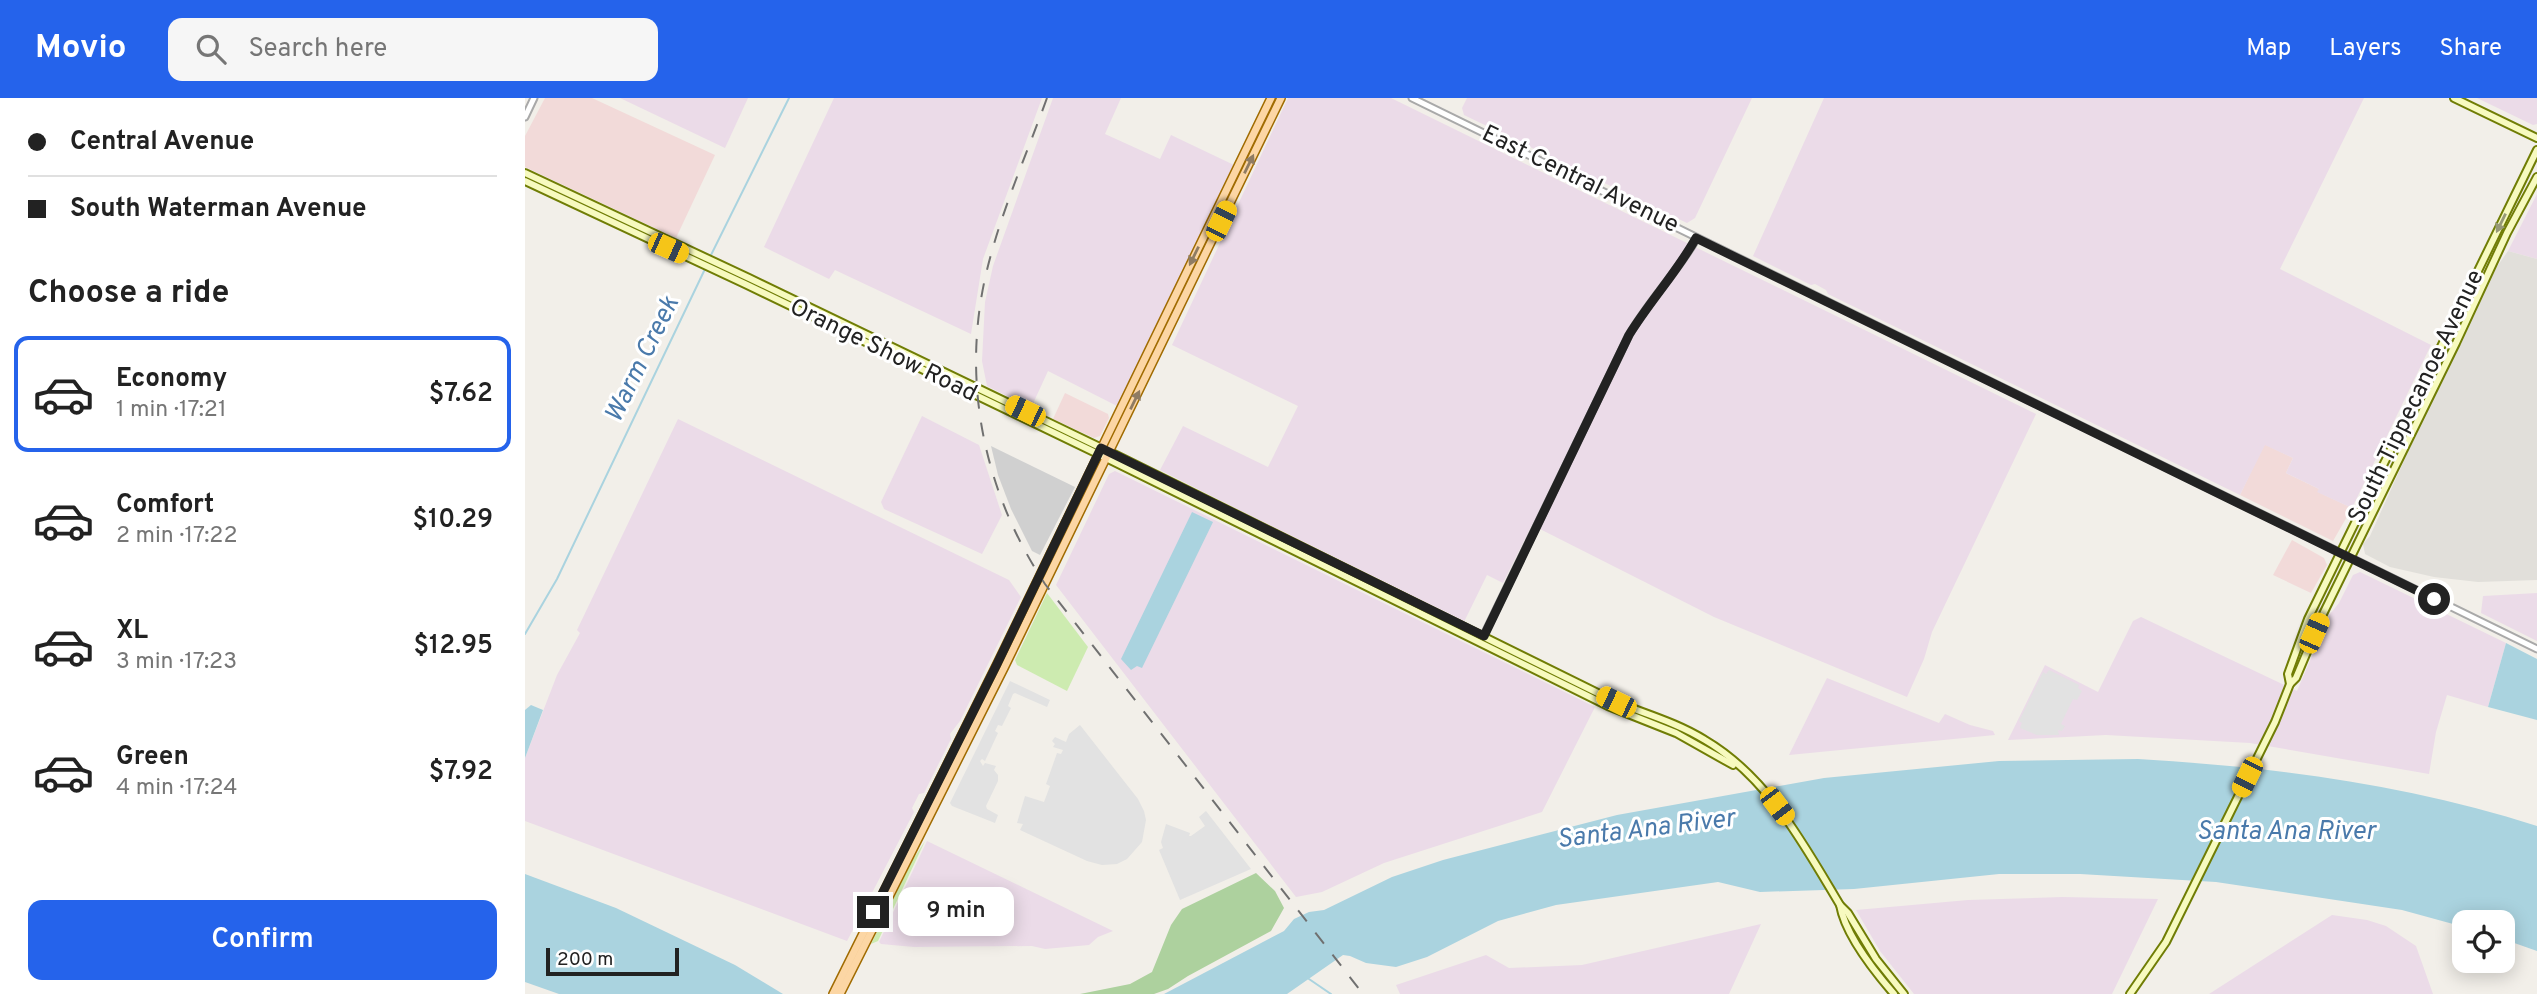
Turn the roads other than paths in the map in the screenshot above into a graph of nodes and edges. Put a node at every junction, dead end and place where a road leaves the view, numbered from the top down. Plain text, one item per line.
1 (534, 98) edge
2 (1271, 98) edge
3 (1281, 98) edge
4 (1412, 98) edge
5 (2454, 98) edge
6 (525, 117) edge
7 (2537, 138) edge
8 (2537, 150) edge
9 (525, 173) edge
10 (2537, 177) edge
11 (525, 181) edge
12 (1696, 238) junction
13 (670, 245) junction
14 (2446, 338) junction
15 (2456, 343) junction
16 (1099, 451) junction
17 (1108, 455) junction
18 (2341, 554) junction
19 (2351, 559) junction
20 (1482, 640) junction
21 (2537, 649) edge
22 (2290, 684) junction
23 (853, 960) junction
24 (1878, 969) junction
25 (833, 994) edge
26 (841, 994) edge
27 (1893, 994) edge
28 (1904, 994) edge
29 (2130, 994) edge

1 - 6 street
2 -> 16 main road
17 -> 3 main road
4 - 12 street, East Central Avenue
5 - 7 main road
8 -> 14 main road, South Tippecanoe Avenue
9 - 13 main road
10 - 15 main road, South Tippecanoe Avenue
11 - 13 main road
12 - 18 street, East Central Avenue
12 - 20 street
13 - 16 main road, Orange Show Road
14 - 15 main road
14 - 18 main road, South Tippecanoe Avenue
15 - 19 main road, South Tippecanoe Avenue
16 - 17 main road, Orange Show Road
16 - 23 main road
17 - 20 main road, Orange Show Road
17 - 23 main road
18 - 19 street, East Central Avenue
18 - 22 main road, South Tippecanoe Avenue
19 - 21 street, East Central Avenue
19 - 22 main road, South Tippecanoe Avenue
20 - 24 main road, Orange Show Road
22 - 29 main road, South Tippecanoe Avenue
23 - 25 main road
23 - 26 main road
24 - 27 main road
24 - 28 main road

